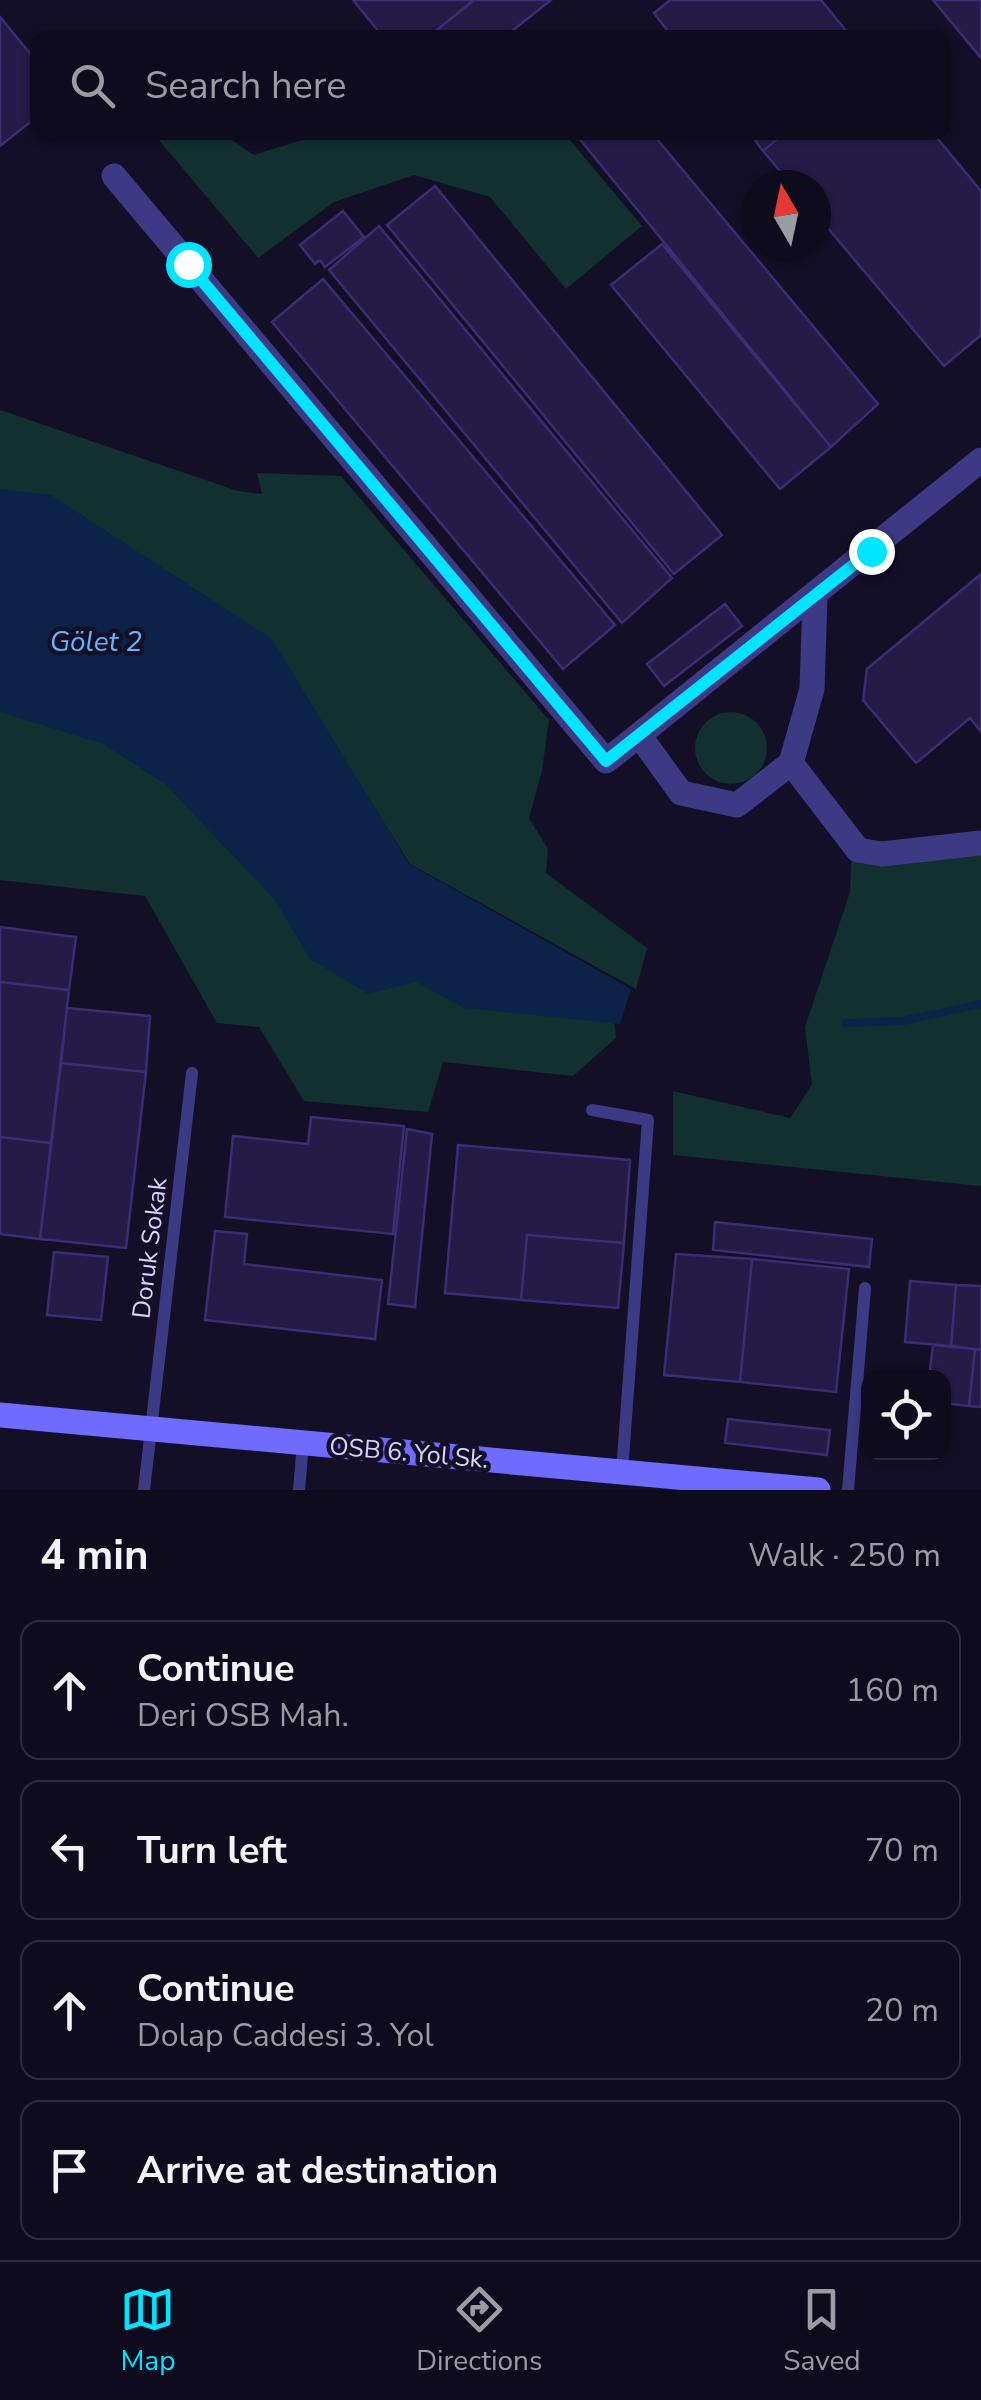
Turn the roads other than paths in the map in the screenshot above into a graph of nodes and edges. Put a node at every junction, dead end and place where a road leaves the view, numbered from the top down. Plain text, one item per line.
1 (114, 176) dead end
2 (981, 460) edge
3 (816, 597) junction
4 (639, 735) junction
5 (791, 763) junction
6 (981, 843) edge
7 (192, 1073) dead end
8 (592, 1110) dead end
9 (865, 1288) dead end
10 (0, 1415) edge
11 (151, 1429) junction
12 (303, 1442) junction
13 (622, 1472) junction
14 (786, 1488) edge
15 (144, 1490) edge
16 (299, 1490) edge
17 (818, 1490) edge
18 (848, 1490) edge

1 - 4 street
2 - 3 street
3 - 4 street
3 - 5 street
4 - 5 street
5 - 6 street
7 - 11 lane, Doruk Sokak
8 - 13 lane
9 - 18 lane
10 - 11 main road, OSB 6. Yol Sk.
11 - 12 main road, OSB 6. Yol Sk.
11 - 15 lane, Doruk Sokak
12 - 13 main road, OSB 6. Yol Sk.
12 - 16 lane
13 - 14 main road, OSB 6. Yol Sk.
14 - 17 main road, OSB 6. Yol Sk.

